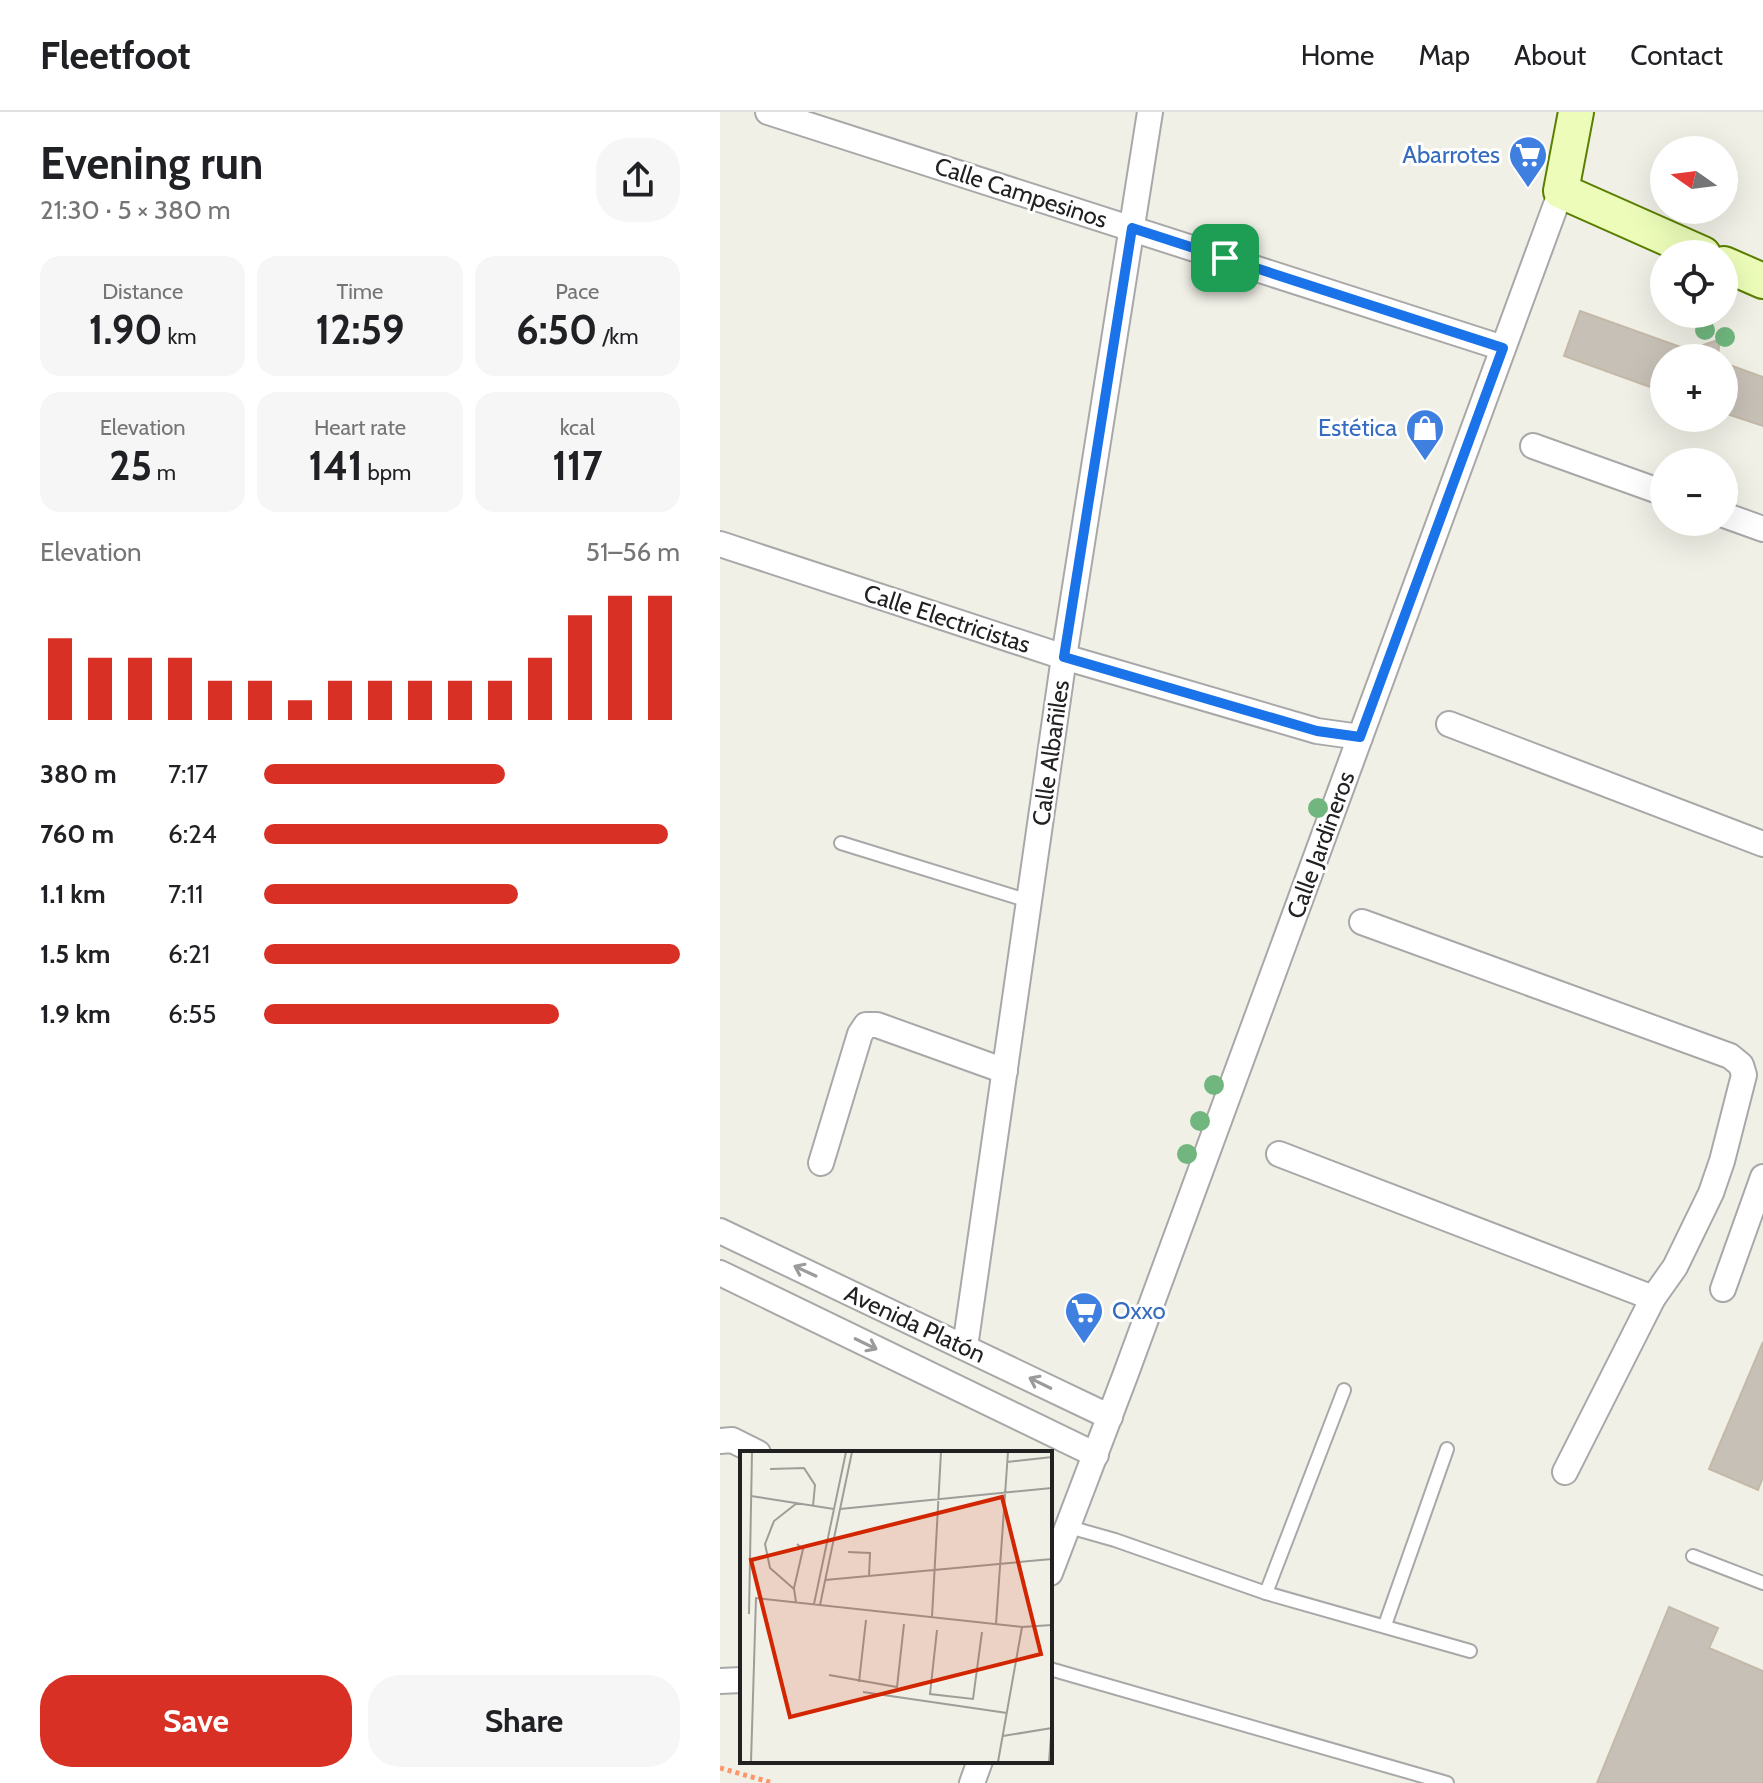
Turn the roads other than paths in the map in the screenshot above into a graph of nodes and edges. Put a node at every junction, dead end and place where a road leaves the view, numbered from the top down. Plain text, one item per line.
1 (768, 112) edge
2 (1150, 112) edge
3 (1576, 112) edge
4 (1561, 191) junction
5 (1132, 228) junction
6 (1671, 240) edge
7 (1738, 270) edge
8 (1763, 281) edge
9 (1503, 348) junction
10 (1533, 446) dead end
11 (1650, 488) edge
12 (1738, 520) edge
13 (1763, 529) edge
14 (720, 544) edge
15 (1064, 657) junction
16 (1449, 724) dead end
17 (1360, 737) junction
18 (841, 843) dead end
19 (1763, 844) edge
20 (1029, 901) junction
21 (1362, 922) dead end
22 (1005, 1071) junction
23 (1279, 1154) dead end
24 (1722, 1161) junction
25 (821, 1163) dead end
26 (1763, 1176) edge
27 (1711, 1193) junction
28 (1752, 1203) junction
29 (720, 1231) edge
30 (720, 1273) edge
31 (1723, 1289) dead end
32 (1653, 1298) junction
33 (965, 1347) junction
34 (1344, 1390) dead end
35 (1110, 1417) junction
36 (720, 1441) edge
37 (1447, 1449) dead end
38 (754, 1451) edge
39 (1096, 1455) junction
40 (1565, 1472) dead end
41 (1069, 1527) junction
42 (1693, 1556) dead end
43 (1052, 1565) edge
44 (1763, 1583) edge
45 (1266, 1593) junction
46 (1385, 1625) junction
47 (1470, 1651) dead end
48 (1052, 1670) edge
49 (740, 1680) edge
50 (720, 1681) edge
51 (979, 1763) edge
52 (972, 1783) edge
53 (1447, 1783) edge

1 - 5 street, Calle Campesinos
2 - 5 street, Calle Albañiles
3 - 4 street, Calle Jardineros
4 - 6 street
4 - 9 street, Calle Jardineros
5 - 9 street, Calle Campesinos
5 - 15 street, Calle Albañiles
7 - 8 street
9 - 17 street, Calle Jardineros
10 - 11 street
12 - 13 street
14 - 15 street, Calle Electricistas
15 - 17 street, Calle Electricistas
15 - 20 street, Calle Albañiles
16 - 19 street
17 - 35 street, Calle Jardineros
18 - 20 lane
20 - 22 street, Calle Albañiles
21 - 24 street
22 - 25 street
22 - 33 street, Calle Albañiles
23 - 32 street
24 - 26 street
24 - 27 street
26 - 28 street
27 - 28 street
27 - 32 street
28 - 31 street
33 -> 29 street, Avenida Platón
30 -> 39 street, Avenida Platón
32 - 40 street
35 -> 33 street, Avenida Platón
34 - 45 lane
35 - 39 street, Calle Jardineros
36 - 38 street
37 - 46 lane
39 - 41 street, Calle Jardineros
41 - 43 street, Calle Jardineros
41 - 45 lane
42 - 44 lane
45 - 46 lane
46 - 47 lane
48 - 53 lane
49 - 50 street
51 - 52 street

